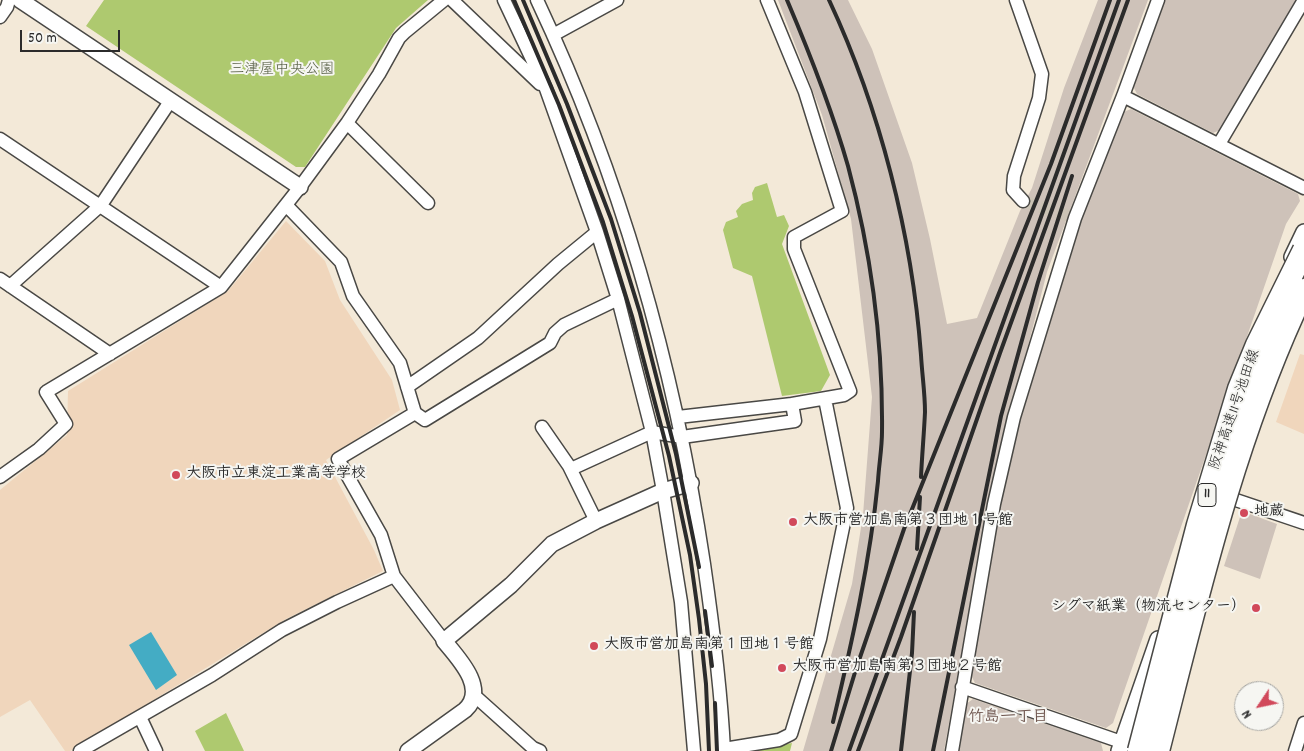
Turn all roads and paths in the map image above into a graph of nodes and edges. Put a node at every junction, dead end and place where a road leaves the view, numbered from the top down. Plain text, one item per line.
1 (9, 0) edge
2 (20, 0) edge
3 (444, 0) edge
4 (452, 0) edge
5 (504, 0) edge
6 (537, 0) edge
7 (617, 0) edge
8 (767, 0) edge
9 (1016, 0) edge
10 (1158, 0) edge
11 (1304, 0) edge
12 (0, 16) edge
13 (553, 35) junction
14 (546, 89) junction
15 (1123, 96) junction
16 (171, 100) junction
17 (347, 123) junction
18 (0, 139) edge
19 (1219, 144) junction
20 (300, 188) junction
21 (1304, 188) edge
22 (1023, 201) dead end
23 (428, 202) dead end
24 (101, 205) junction
25 (286, 205) junction
26 (597, 232) junction
27 (1304, 232) edge
28 (1296, 257) edge
29 (1304, 270) edge
30 (5, 283) edge
31 (221, 287) junction
32 (1304, 290) edge
33 (618, 299) junction
34 (110, 354) junction
35 (407, 387) junction
36 (825, 399) junction
37 (792, 404) junction
38 (735, 410) junction
39 (415, 413) junction
40 (678, 417) junction
41 (542, 427) dead end
42 (739, 428) junction
43 (652, 432) junction
44 (682, 437) junction
45 (571, 469) junction
46 (0, 477) edge
47 (691, 483) junction
48 (664, 491) junction
49 (1210, 491) junction
50 (596, 521) junction
51 (1304, 524) edge
52 (394, 576) junction
53 (444, 641) junction
54 (962, 687) junction
55 (475, 696) junction
56 (140, 717) junction
57 (1304, 724) edge
58 (1127, 748) edge
59 (724, 750) edge
60 (80, 751) edge
61 (156, 751) edge
62 (408, 751) edge
63 (540, 751) edge
64 (694, 751) edge
65 (952, 751) edge
66 (1148, 751) edge
67 (1158, 751) edge
68 (1294, 751) edge

1 - 12 street
2 - 16 street
3 - 17 street
4 - 14 street
5 - 14 street
6 - 13 street
7 - 13 street
8 - 36 street
9 - 22 street
10 - 15 street
11 - 19 street
13 - 40 street
14 - 26 street
15 - 19 street
15 - 54 street
16 - 20 street
16 - 24 street
17 - 20 street
17 - 23 street
18 - 24 street
19 - 21 street
20 - 25 street
24 - 30 street
24 - 31 street
25 - 31 street
25 - 35 street
26 - 33 street
26 - 35 street
27 - 28 street
28 - 29 street
28 - 49 street
28 - 58 highway, 阪神高速11号池田線 / 11, bridge
30 - 34 street
31 - 34 street
32 - 67 highway, 阪神高速11号池田線 / 11, bridge
33 - 39 street
33 - 43 street
34 - 46 street
35 - 39 street
36 - 37 street
36 - 59 street
37 - 38 street
37 - 42 street
38 - 40 street
38 - 42 street
39 - 52 street
40 - 44 street
41 - 45 street
42 - 44 street
43 - 44 street
43 - 45 street
43 - 48 street
44 - 47 street
45 - 50 street
47 - 48 street
47 - 59 street
48 - 50 street
48 - 64 street
49 - 51 street
49 - 58 street
50 - 53 street
52 - 53 street
52 - 56 street
53 - 55 street
54 - 58 street
54 - 65 street
55 - 62 street
55 - 63 street
56 - 60 street
56 - 61 street
57 - 68 street
58 - 66 street

